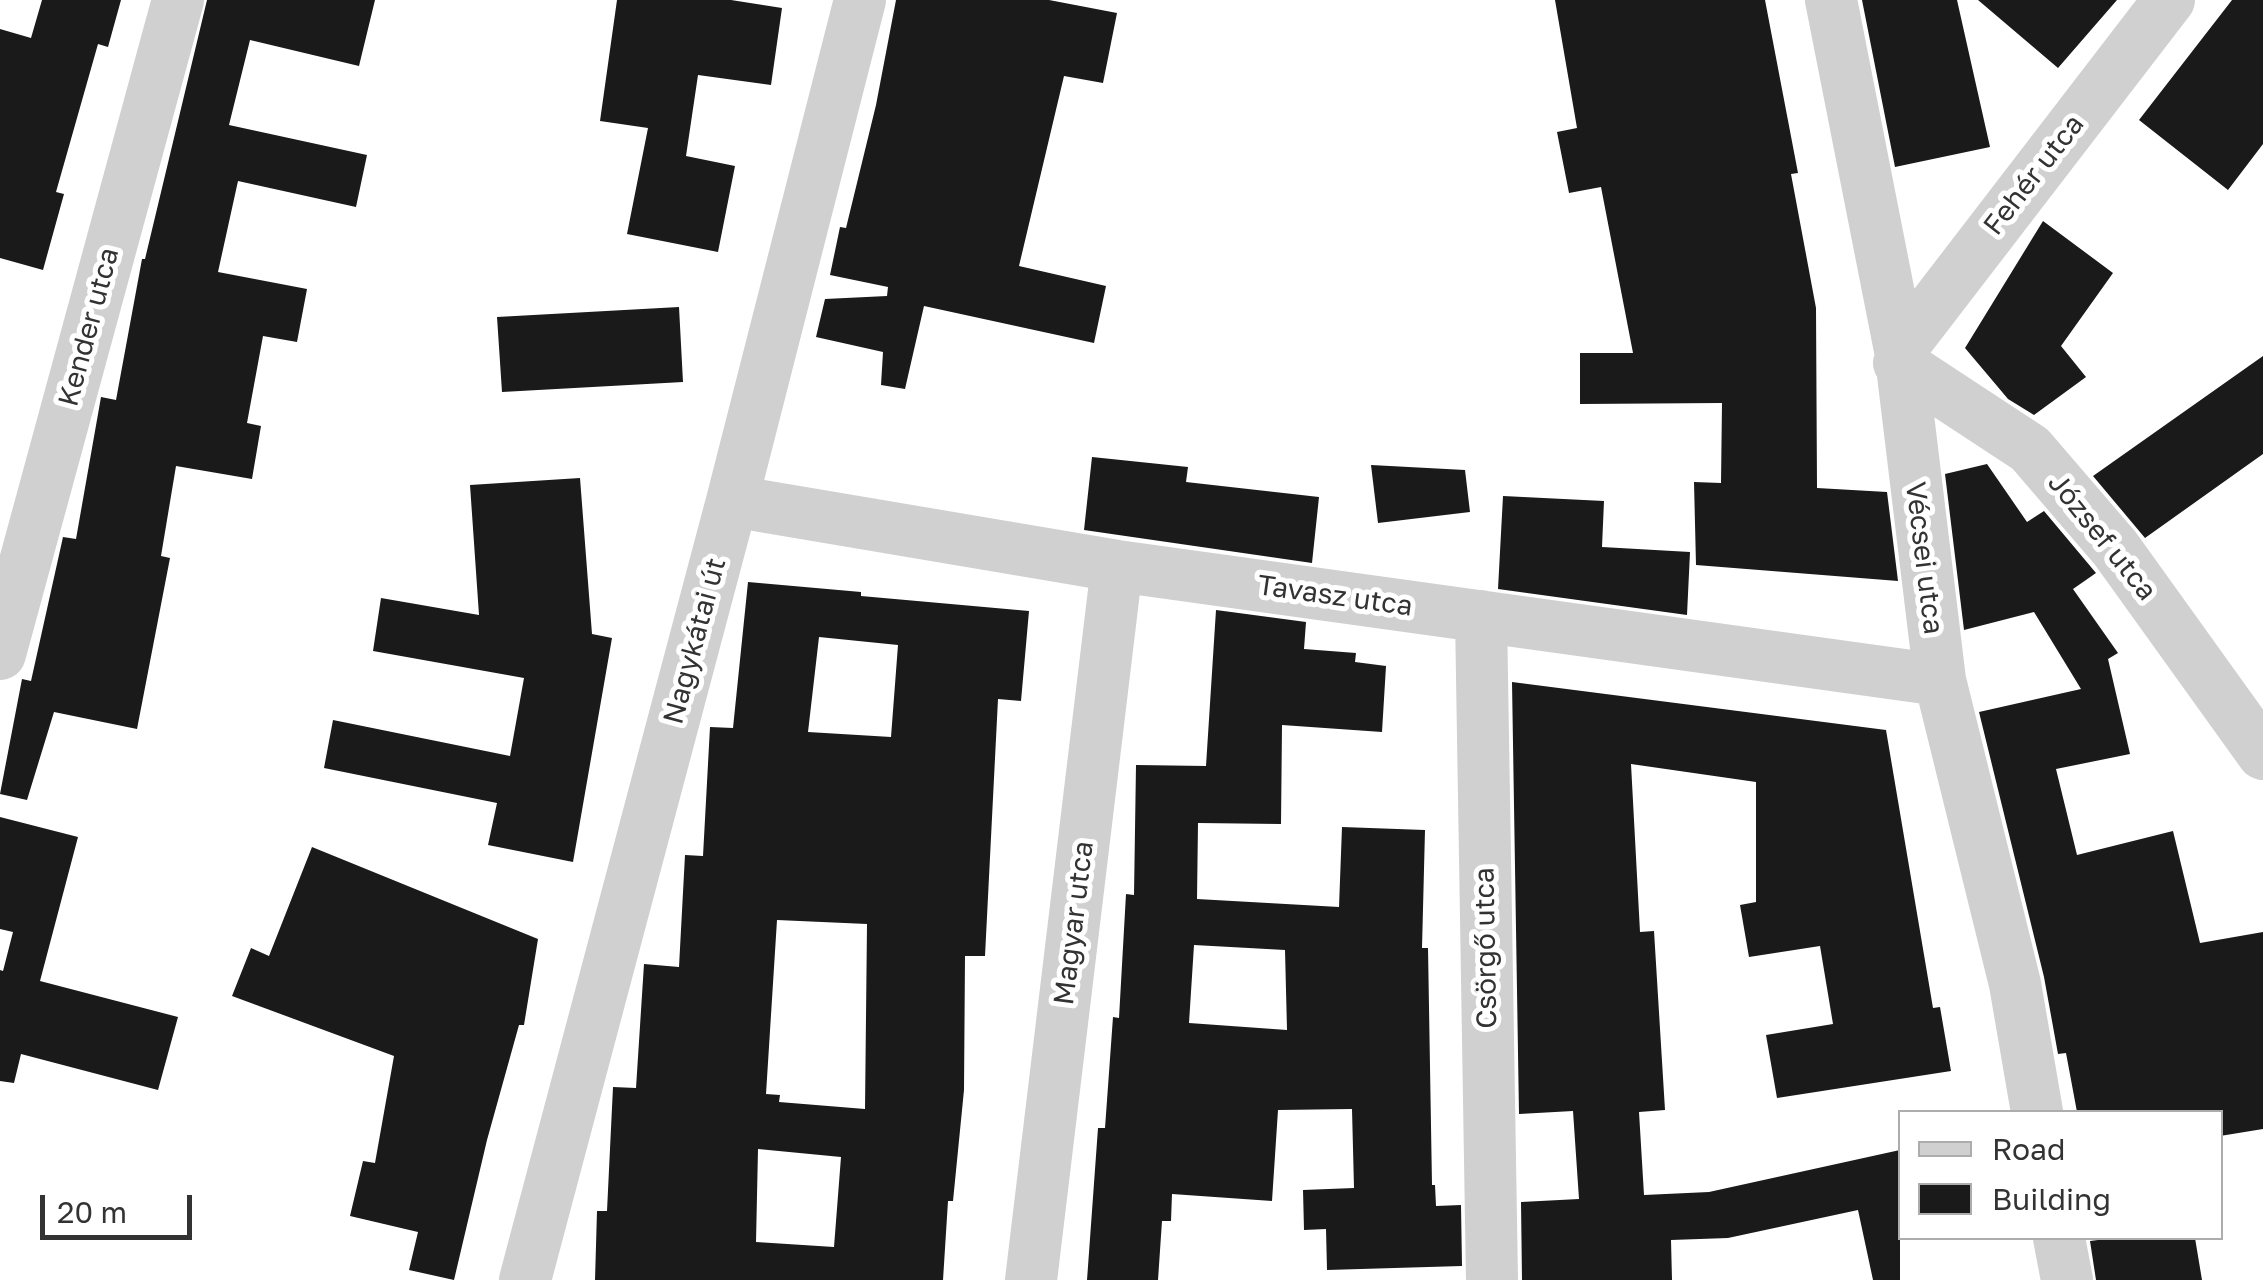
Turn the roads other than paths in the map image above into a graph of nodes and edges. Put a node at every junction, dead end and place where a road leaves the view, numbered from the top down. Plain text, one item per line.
1 (178, 0) edge
2 (860, 0) edge
3 (1831, 0) edge
4 (2169, 0) edge
5 (1899, 357) junction
6 (732, 501) junction
7 (1118, 566) junction
8 (1481, 616) junction
9 (0, 654) edge
10 (1940, 680) junction
11 (2263, 754) edge
12 (2037, 1110) edge
13 (2060, 1240) edge
14 (526, 1280) edge
15 (1031, 1280) edge
16 (1492, 1280) edge
17 (2067, 1280) edge

1 - 9 street, Kender utca
2 - 6 street, Nagykátai út
3 - 5 street, Vécsei utca
4 - 5 street, Fehér utca
5 - 10 street, Vécsei utca
5 - 11 street, József utca
6 - 7 street, Tavasz utca
6 - 14 street, Nagykátai út
7 - 8 street, Tavasz utca
7 - 15 street, Magyar utca
8 - 10 street, Tavasz utca
8 - 16 street, Csörgő utca
10 - 12 street, Vécsei utca
13 - 17 street

